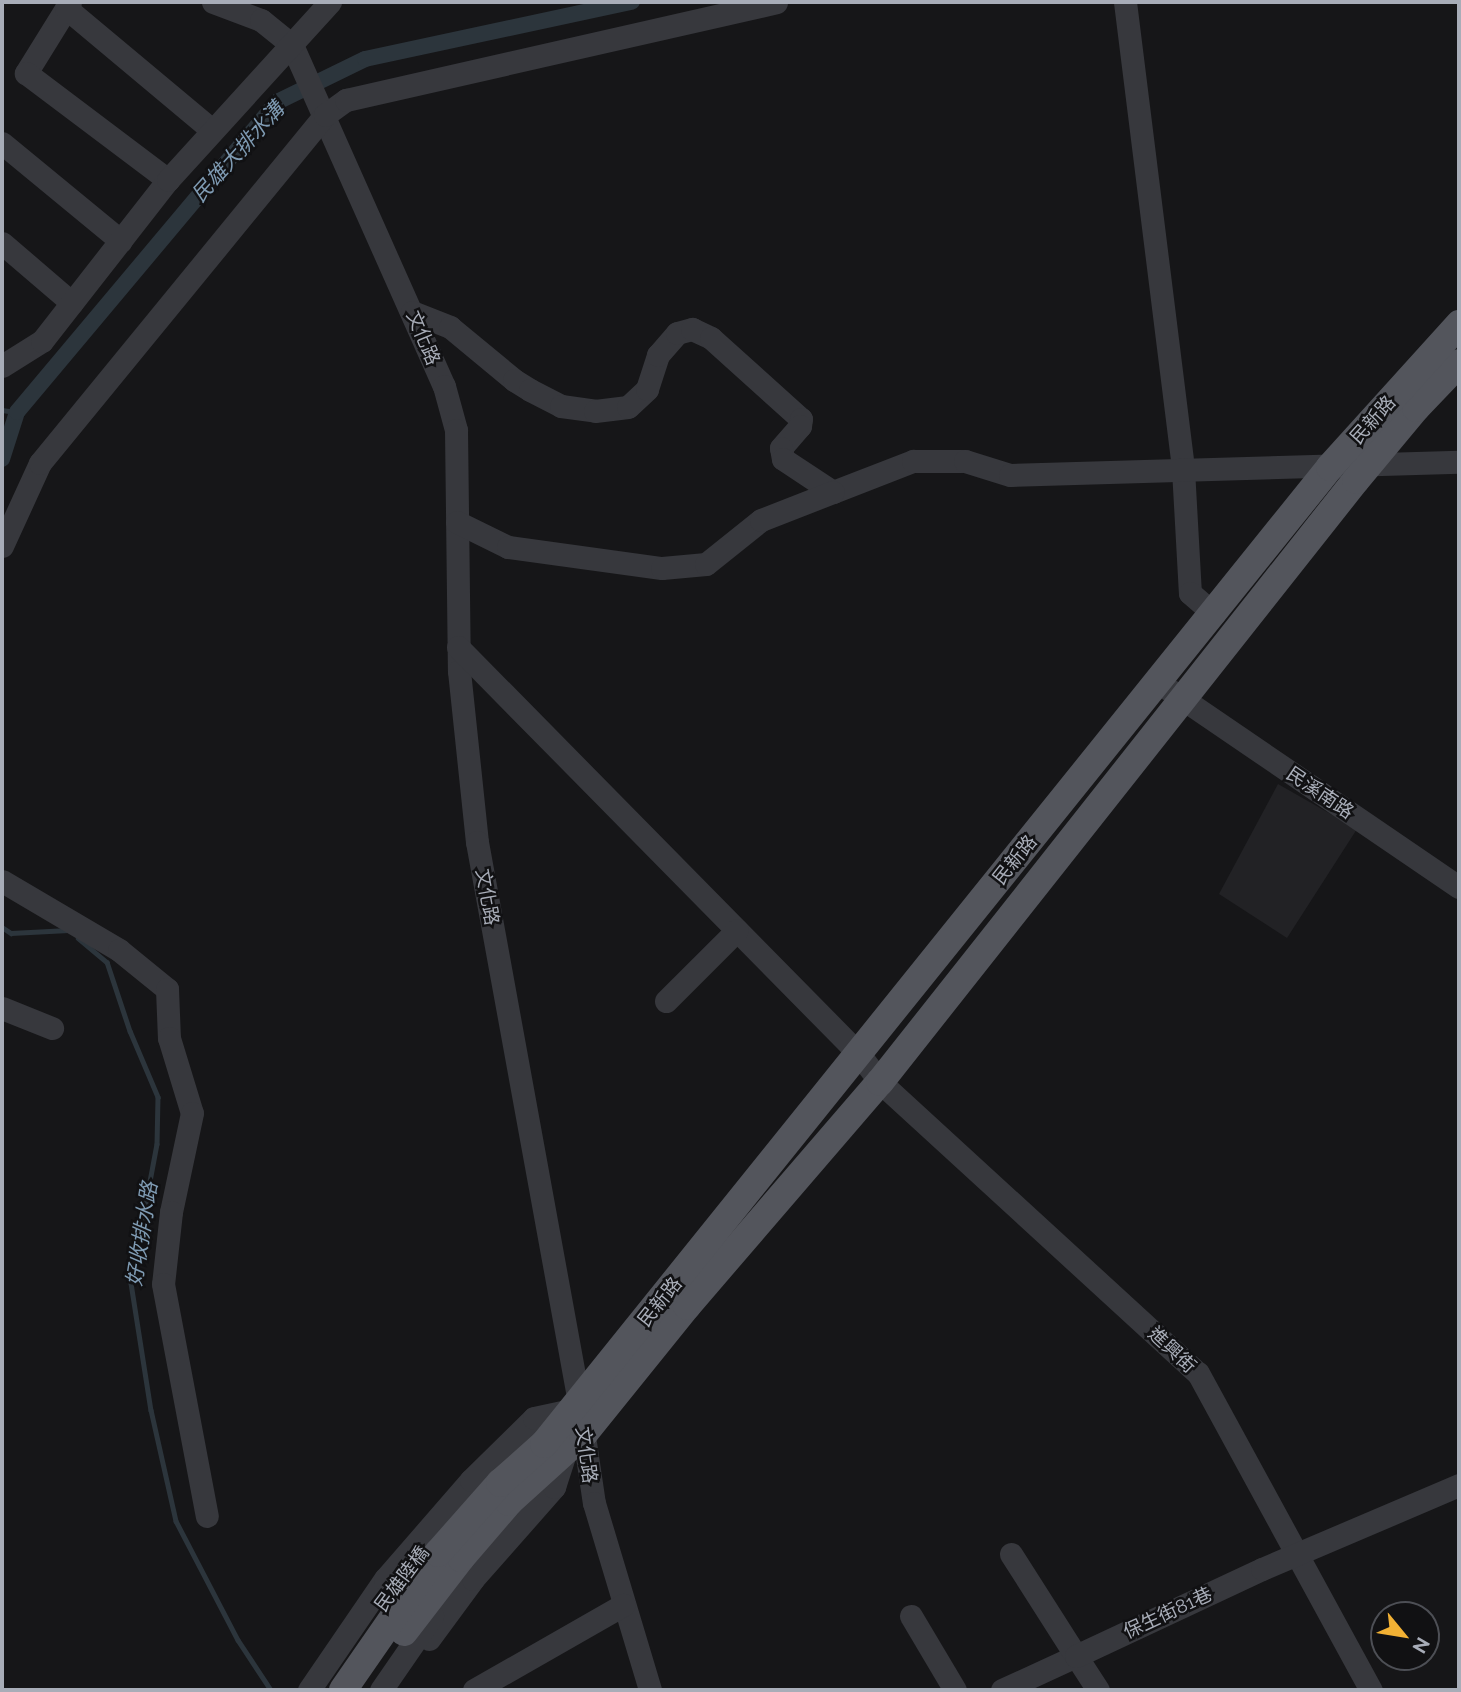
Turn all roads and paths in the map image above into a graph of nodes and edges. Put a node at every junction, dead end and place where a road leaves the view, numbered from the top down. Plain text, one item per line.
1 (214, 2) edge
2 (330, 2) edge
3 (776, 2) edge
4 (1125, 2) edge
5 (68, 5) edge
6 (264, 11) edge
7 (292, 45) junction
8 (325, 115) junction
9 (212, 130) junction
10 (2, 143) edge
11 (168, 180) junction
12 (121, 241) junction
13 (2, 243) edge
14 (72, 303) junction
15 (412, 312) junction
16 (1459, 324) edge
17 (1459, 363) edge
18 (2, 366) edge
19 (1459, 462) edge
20 (1370, 463) junction
21 (1330, 467) junction
22 (1183, 469) junction
23 (833, 492) junction
24 (457, 522) junction
25 (2, 547) edge
26 (1214, 614) junction
27 (458, 647) junction
28 (1158, 682) junction
29 (1180, 699) junction
30 (2, 881) edge
31 (1459, 887) edge
32 (737, 930) junction
33 (666, 1001) dead end
34 (2, 1008) edge
35 (52, 1028) dead end
36 (859, 1054) junction
37 (880, 1082) junction
38 (575, 1406) junction
39 (574, 1445) junction
40 (1459, 1485) edge
41 (504, 1492) junction
42 (207, 1517) dead end
43 (1011, 1554) dead end
44 (1299, 1556) junction
45 (624, 1605) junction
46 (911, 1616) dead end
47 (1076, 1656) junction
48 (309, 1690) edge
49 (324, 1690) edge
50 (343, 1690) edge
51 (366, 1690) edge
52 (381, 1690) edge
53 (393, 1690) edge
54 (474, 1690) edge
55 (650, 1690) edge
56 (955, 1690) edge
57 (1002, 1690) edge
58 (1098, 1690) edge
59 (1371, 1690) edge

1 - 6 street
2 - 7 street
3 - 8 street
4 - 22 street
5 - 9 street
5 - 11 street
6 - 7 street
7 - 8 street, 文化路
7 - 9 street
8 - 15 street, 文化路
8 - 25 street
9 - 11 street
10 - 12 street
11 - 12 street
12 - 14 street
13 - 14 street
14 - 18 street
15 - 23 street
15 - 24 street, 文化路
16 - 21 main road, 民新路
17 - 20 main road, 民新路
19 - 20 street
20 - 21 street
20 - 29 main road, 民新路
21 - 22 street
21 - 26 main road, 民新路
22 - 23 street
22 - 26 street
23 - 24 street
24 - 27 street, 文化路
26 - 28 main road, 民新路
27 - 32 street, 進興街
27 - 38 street, 文化路
28 - 29 street, 民溪南路
28 - 36 main road, 民新路
29 - 31 street, 民溪南路
29 - 37 main road, 民新路
30 - 42 street
32 - 33 street
32 - 36 street, 進興街
34 - 35 street
36 - 37 street, 進興街
36 - 38 main road, 民新路
37 - 39 main road, 民新路
37 - 44 street, 進興街
38 - 39 street, 文化路
38 - 41 main road, 民新路
38 - 48 street
39 - 41 main road, 民新路
39 - 45 street, 文化路
39 - 53 street
40 - 44 street, 保生街81巷
41 - 49 street, 民雄陸橋
41 - 50 main road, 民雄陸橋
41 - 51 main road, 民雄陸橋
41 - 52 street
43 - 47 street
44 - 47 street, 保生街81巷
44 - 59 street, 進興街
45 - 54 street
45 - 55 street, 文化路
46 - 56 street
47 - 57 street, 保生街81巷
47 - 58 street

